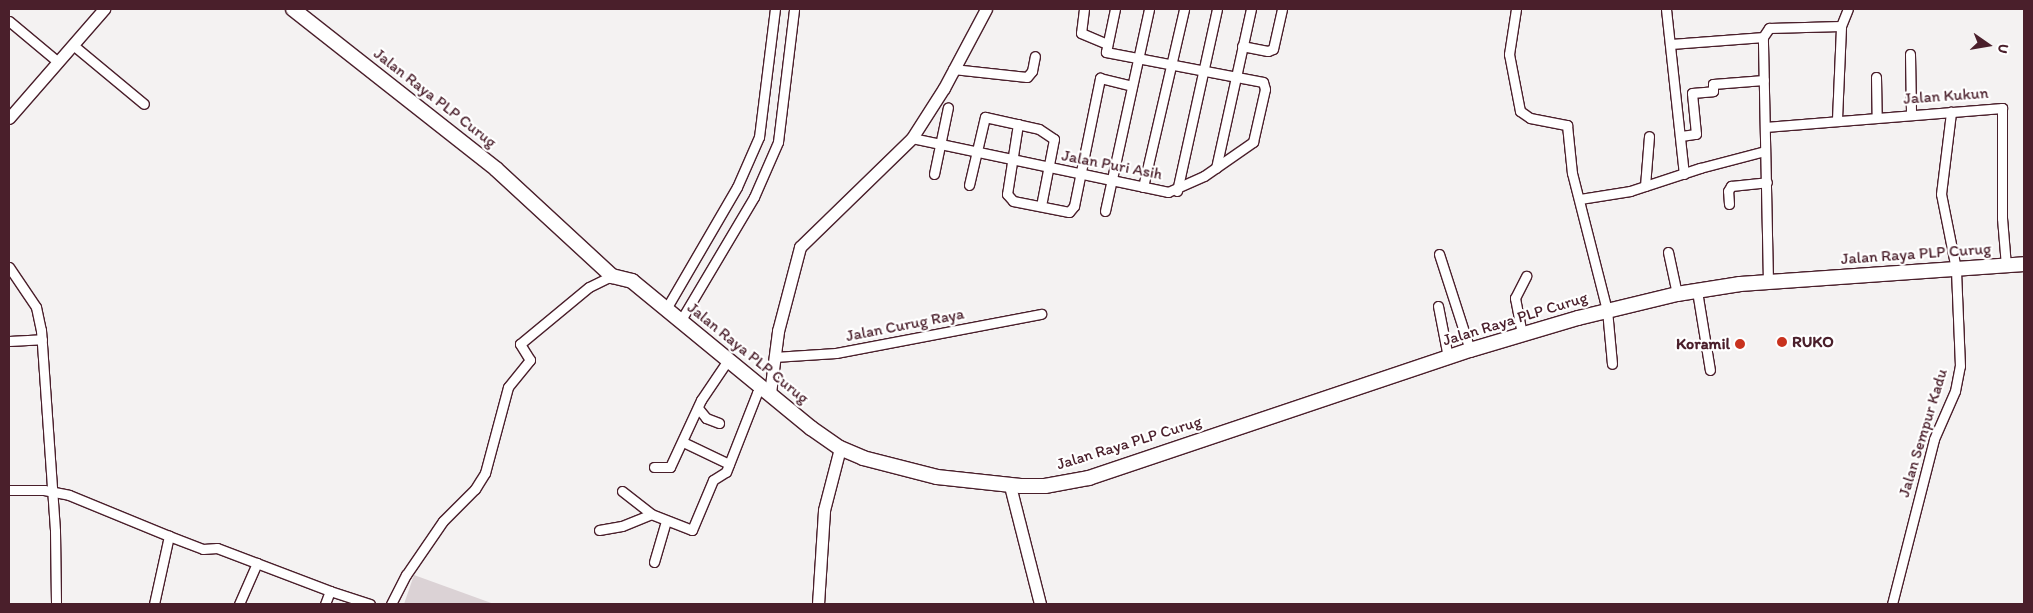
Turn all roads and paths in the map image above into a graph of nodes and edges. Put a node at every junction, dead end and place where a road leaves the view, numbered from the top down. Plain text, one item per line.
1 (104, 9) edge
2 (293, 9) edge
3 (775, 9) edge
4 (794, 9) edge
5 (986, 9) edge
6 (1084, 9) edge
7 (1115, 9) edge
8 (1150, 9) edge
9 (1184, 9) edge
10 (1217, 9) edge
11 (1251, 9) edge
12 (1282, 9) edge
13 (1516, 9) edge
14 (1666, 9) edge
15 (1848, 9) edge
16 (9, 21) edge
17 (1841, 26) junction
18 (1763, 37) junction
19 (1672, 44) junction
20 (73, 45) junction
21 (1242, 46) junction
22 (1107, 48) junction
23 (1910, 54) dead end
24 (1035, 56) dead end
25 (1138, 57) junction
26 (58, 62) junction
27 (1171, 63) junction
28 (953, 69) junction
29 (1203, 71) junction
30 (1876, 77) dead end
31 (1235, 78) junction
32 (1764, 80) junction
33 (1132, 86) junction
34 (144, 104) dead end
35 (948, 106) dead end
36 (1951, 112) junction
37 (1911, 113) junction
38 (1877, 116) junction
39 (9, 118) edge
40 (1837, 119) junction
41 (1018, 124) junction
42 (1765, 128) junction
43 (1649, 136) dead end
44 (1681, 136) junction
45 (912, 138) junction
46 (941, 144) junction
47 (976, 151) junction
48 (1765, 151) junction
49 (1012, 160) junction
50 (1048, 168) junction
51 (1216, 168) junction
52 (934, 174) dead end
53 (1080, 174) junction
54 (1684, 174) junction
55 (1112, 181) junction
56 (1767, 182) junction
57 (969, 185) dead end
58 (1644, 186) junction
59 (1143, 187) junction
60 (1177, 190) junction
61 (1580, 199) junction
62 (1729, 204) dead end
63 (1041, 206) junction
64 (1105, 211) dead end
65 (1668, 252) dead end
66 (1438, 254) dead end
67 (2024, 264) edge
68 (2006, 266) junction
69 (9, 267) edge
70 (1956, 269) junction
71 (612, 276) junction
72 (1526, 276) dead end
73 (1768, 282) junction
74 (1697, 291) junction
75 (1677, 294) junction
76 (1438, 306) dead end
77 (666, 309) junction
78 (1607, 310) junction
79 (1041, 314) dead end
80 (681, 320) junction
81 (1522, 334) junction
82 (42, 339) junction
83 (9, 341) edge
84 (1470, 350) junction
85 (774, 357) junction
86 (1448, 357) junction
87 (728, 360) junction
88 (1612, 364) dead end
89 (1710, 370) dead end
90 (767, 390) junction
91 (698, 408) junction
92 (719, 423) dead end
93 (683, 442) junction
94 (840, 448) junction
95 (729, 464) junction
96 (654, 467) dead end
97 (1010, 486) junction
98 (9, 490) edge
99 (52, 491) junction
100 (622, 491) dead end
101 (650, 514) junction
102 (666, 521) junction
103 (599, 530) dead end
104 (170, 536) junction
105 (654, 562) dead end
106 (257, 563) junction
107 (330, 591) junction
108 (56, 604) edge
109 (154, 604) edge
110 (238, 604) edge
111 (325, 604) edge
112 (370, 604) edge
113 (391, 604) edge
114 (818, 604) edge
115 (1040, 604) edge
116 (1892, 604) edge

1 - 20 main road
2 - 71 main road, Jalan Raya PLP Curug
3 - 77 street
4 - 80 street
5 - 28 main road
6 - 22 street, Jalan Puri Asih
7 - 22 street
8 - 25 street
9 - 27 street
10 - 29 street
11 - 21 street
12 - 21 street
13 - 61 street
14 - 19 street
15 - 17 street
16 - 26 street
17 - 18 street
17 - 40 street
18 - 19 street
18 - 32 street
19 - 44 street
20 - 26 main road
20 - 34 street
21 - 31 street
22 - 25 street, Jalan Puri Asih
23 - 37 street
24 - 28 street
25 - 27 street, Jalan Puri Asih
25 - 33 street
26 - 39 main road
27 - 29 street, Jalan Puri Asih
27 - 59 street
28 - 45 main road
29 - 31 street, Jalan Puri Asih
29 - 60 street
30 - 38 street
31 - 51 street
31 - 51 street, Jalan Puri Asih
32 - 42 street
32 - 44 street
33 - 53 street
33 - 55 street
35 - 46 street
36 - 37 street, Jalan Kukun
36 - 68 street, Jalan Kukun
36 - 70 street, Jalan Sempur Kadu
37 - 38 street, Jalan Kukun
38 - 40 street, Jalan Kukun
40 - 42 street, Jalan Kukun
41 - 47 street
41 - 49 street
41 - 50 street
42 - 48 street
43 - 58 street
44 - 54 street
45 - 46 street, Jalan Puri Asih
45 - 85 main road
46 - 47 street, Jalan Puri Asih
46 - 52 street
47 - 49 street, Jalan Puri Asih
47 - 57 street
48 - 54 street
48 - 56 street
49 - 50 street, Jalan Puri Asih
49 - 63 street
50 - 53 street, Jalan Puri Asih
50 - 63 street
51 - 60 street, Jalan Puri Asih
53 - 55 street, Jalan Puri Asih
53 - 63 street
54 - 58 street
55 - 59 street, Jalan Puri Asih
55 - 64 street
56 - 62 street
56 - 73 street
58 - 61 street
59 - 60 street, Jalan Puri Asih
61 - 78 street
65 - 75 street
66 - 84 street
67 - 68 main road, Jalan Raya PLP Curug
68 - 70 main road, Jalan Raya PLP Curug
69 - 82 street
70 - 73 main road, Jalan Raya PLP Curug
70 - 116 street, Jalan Sempur Kadu
71 - 77 main road, Jalan Raya PLP Curug
71 - 113 street
72 - 81 street
73 - 74 main road, Jalan Raya PLP Curug
74 - 75 main road, Jalan Raya PLP Curug
74 - 89 street
75 - 78 main road, Jalan Raya PLP Curug
76 - 86 street
77 - 80 main road, Jalan Raya PLP Curug
78 - 81 main road, Jalan Raya PLP Curug
78 - 88 street
79 - 85 street, Jalan Curug Raya
80 - 87 main road, Jalan Raya PLP Curug
81 - 84 main road, Jalan Raya PLP Curug
82 - 83 street
82 - 99 street
84 - 86 main road, Jalan Raya PLP Curug
85 - 90 main road
86 - 97 main road, Jalan Raya PLP Curug
87 - 90 main road, Jalan Raya PLP Curug
87 - 91 street
90 - 94 main road, Jalan Raya PLP Curug
90 - 95 street
91 - 92 street
91 - 93 street
93 - 95 street
93 - 96 street
94 - 97 main road, Jalan Raya PLP Curug
94 - 114 main road
95 - 102 street
97 - 115 main road
98 - 99 street
99 - 104 street
99 - 108 street
100 - 101 street
101 - 102 street
101 - 103 street
102 - 105 street
104 - 106 street
104 - 109 street
106 - 107 street
106 - 110 street
107 - 111 street
107 - 112 street

